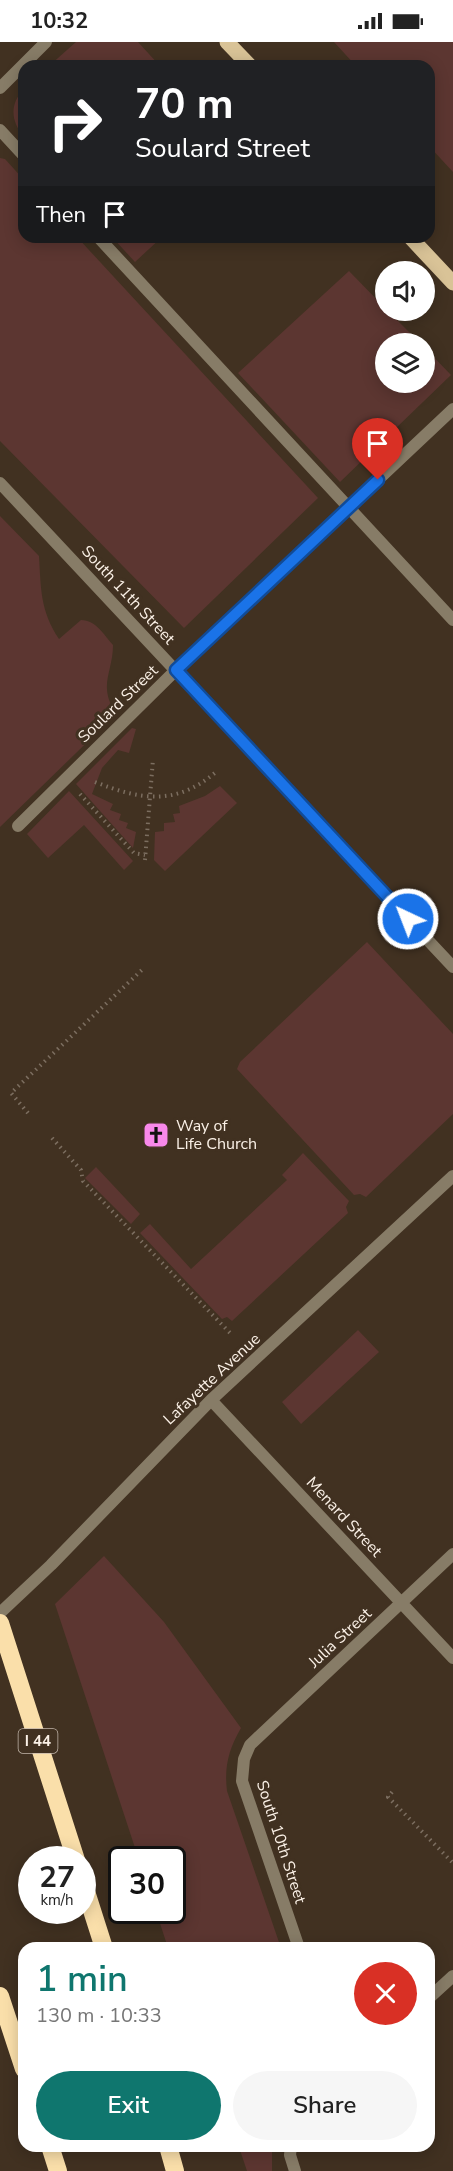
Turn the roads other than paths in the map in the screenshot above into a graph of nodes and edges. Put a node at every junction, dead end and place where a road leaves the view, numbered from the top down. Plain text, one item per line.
1 (46, 42) edge
2 (227, 42) edge
3 (28, 60) edge
4 (244, 60) edge
5 (18, 70) edge
6 (0, 88) edge
7 (0, 130) edge
8 (18, 150) edge
9 (104, 243) edge
10 (416, 243) edge
11 (453, 283) edge
12 (453, 409) edge
13 (0, 483) edge
14 (348, 508) junction
15 (453, 620) edge
16 (176, 670) junction
17 (18, 826) dead end
18 (453, 967) edge
19 (453, 1176) edge
20 (211, 1400) junction
21 (453, 1554) edge
22 (402, 1603) junction
23 (0, 1613) edge
24 (0, 1623) edge
25 (453, 1658) edge
26 (250, 1745) joint
27 (72, 1846) edge
28 (96, 1923) edge
29 (102, 1942) edge
30 (297, 1942) edge
31 (453, 1976) edge
32 (435, 1992) edge
33 (0, 1996) edge
34 (18, 2051) edge
35 (52, 2152) edge
36 (170, 2152) edge
37 (290, 2152) edge
38 (58, 2171) edge
39 (175, 2171) edge
40 (295, 2171) edge

1 - 3 street
2 - 4 main road
5 - 6 street
7 - 8 street
9 - 14 street
10 - 11 main road
12 - 14 street, Soulard Street
13 - 16 street, South 11th Street
14 - 15 street
14 - 16 street, Soulard Street
16 - 17 street, Soulard Street
16 - 18 street, South 11th Street
19 - 20 street, Lafayette Avenue
20 - 22 street, Menard Street
20 - 23 street, Lafayette Avenue
21 - 22 street, Julia Street
22 - 25 street, Menard Street
22 - 26 street, Julia Street
24 - 27 highway, I 44
26 - 30 street, South 10th Street
28 - 29 highway
31 - 32 street
33 - 34 highway
35 - 38 highway
36 - 39 highway
37 - 40 street

